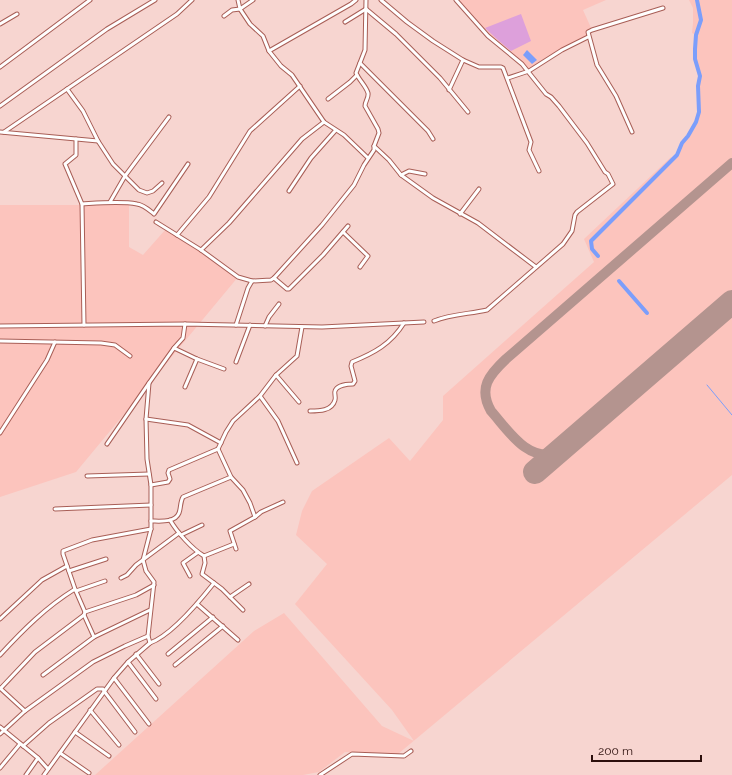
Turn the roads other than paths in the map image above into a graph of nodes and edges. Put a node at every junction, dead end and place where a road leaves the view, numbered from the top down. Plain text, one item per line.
1 (90, 0) edge
2 (155, 0) edge
3 (192, 0) edge
4 (238, 0) edge
5 (253, 0) edge
6 (356, 0) edge
7 (366, 0) edge
8 (381, 0) edge
9 (456, 0) edge
10 (240, 8) junction
11 (663, 8) dead end
12 (366, 9) junction
13 (17, 14) dead end
14 (224, 16) dead end
15 (345, 22) dead end
16 (0, 24) edge
17 (588, 36) junction
18 (269, 51) junction
19 (463, 60) junction
20 (360, 63) junction
21 (0, 67) edge
22 (528, 71) junction
23 (357, 75) junction
24 (508, 78) junction
25 (300, 86) junction
26 (67, 89) junction
27 (449, 90) junction
28 (328, 99) dead end
29 (0, 106) edge
30 (468, 112) dead end
31 (169, 116) dead end
32 (324, 122) junction
33 (335, 131) junction
34 (2, 132) edge
35 (632, 132) dead end
36 (76, 139) junction
37 (433, 139) dead end
38 (98, 141) junction
39 (374, 146) junction
40 (368, 158) junction
41 (188, 164) dead end
42 (539, 171) dead end
43 (425, 174) dead end
44 (400, 175) junction
45 (125, 176) junction
46 (162, 183) dead end
47 (479, 189) dead end
48 (289, 191) dead end
49 (110, 202) junction
50 (82, 204) junction
51 (460, 214) junction
52 (156, 222) dead end
53 (348, 226) dead end
54 (343, 232) junction
55 (177, 235) junction
56 (201, 250) junction
57 (360, 267) dead end
58 (536, 267) junction
59 (274, 278) junction
60 (252, 281) junction
61 (279, 304) dead end
62 (434, 321) dead end
63 (424, 322) dead end
64 (404, 323) junction
65 (185, 324) junction
66 (84, 325) junction
67 (236, 325) junction
68 (250, 325) junction
69 (0, 326) edge
70 (265, 326) junction
71 (302, 327) junction
72 (0, 341) edge
73 (55, 342) junction
74 (174, 348) junction
75 (130, 356) dead end
76 (198, 359) junction
77 (236, 362) dead end
78 (224, 369) dead end
79 (276, 375) junction
80 (149, 383) junction
81 (185, 387) dead end
82 (260, 396) junction
83 (299, 402) dead end
84 (310, 411) dead end
85 (146, 419) junction
86 (0, 433) edge
87 (221, 443) junction
88 (107, 444) dead end
89 (218, 449) junction
90 (297, 463) dead end
91 (149, 474) junction
92 (87, 476) dead end
93 (231, 477) junction
94 (151, 485) junction
95 (283, 502) dead end
96 (151, 505) junction
97 (55, 509) dead end
98 (255, 517) junction
99 (170, 520) junction
100 (151, 521) junction
101 (202, 525) dead end
102 (151, 529) junction
103 (180, 534) junction
104 (234, 544) junction
105 (236, 549) dead end
106 (197, 552) junction
107 (204, 556) junction
108 (106, 558) dead end
109 (143, 560) junction
110 (67, 566) junction
111 (69, 571) junction
112 (190, 576) dead end
113 (121, 578) dead end
114 (105, 581) dead end
115 (214, 583) junction
116 (249, 584) dead end
117 (154, 585) junction
118 (75, 590) junction
119 (230, 597) junction
120 (197, 604) junction
121 (150, 610) junction
122 (243, 610) dead end
123 (84, 613) junction
124 (213, 617) junction
125 (0, 619) edge
126 (223, 626) junction
127 (148, 636) junction
128 (94, 637) junction
129 (238, 640) dead end
130 (150, 643) junction
131 (136, 654) junction
132 (168, 654) dead end
133 (0, 655) edge
134 (128, 662) junction
135 (175, 665) dead end
136 (43, 675) dead end
137 (114, 678) junction
138 (159, 684) dead end
139 (0, 688) edge
140 (104, 691) junction
141 (156, 699) dead end
142 (90, 710) junction
143 (25, 711) junction
144 (149, 724) dead end
145 (0, 727) edge
146 (3, 730) junction
147 (75, 732) junction
148 (136, 732) dead end
149 (0, 734) edge
150 (21, 745) junction
151 (119, 745) dead end
152 (410, 751) dead end
153 (60, 753) junction
154 (109, 756) dead end
155 (38, 758) junction
156 (0, 768) edge
157 (48, 769) junction
158 (89, 773) dead end
159 (26, 775) edge
160 (44, 775) edge
161 (320, 775) edge

1 - 21 street
2 - 29 street
3 - 26 street
4 - 10 street
5 - 10 street
6 - 18 street
7 - 12 street
8 - 19 street
9 - 22 street
10 - 14 street
10 - 18 street
11 - 17 street
12 - 15 street
12 - 20 street
12 - 27 street
13 - 16 street
17 - 22 street
17 - 35 street
18 - 25 street
19 - 24 street
19 - 27 street
20 - 23 street
20 - 37 street
22 - 24 street
22 - 58 street
23 - 28 street
23 - 39 street
24 - 42 street
25 - 32 street
25 - 55 street
26 - 34 street
26 - 38 street
27 - 30 street
31 - 45 street
32 - 33 street
32 - 56 street
33 - 40 street
33 - 48 street
34 - 36 street
36 - 38 street
36 - 50 street
38 - 45 street
39 - 40 street
39 - 44 street
40 - 59 street
41 - 49 street
43 - 44 street
44 - 51 street
45 - 46 street
45 - 49 street
47 - 51 street
49 - 50 street
50 - 66 street
51 - 58 street
52 - 55 street
53 - 54 street
54 - 57 street
54 - 59 street
55 - 56 street
56 - 60 street
58 - 62 street
59 - 60 street
60 - 67 street
61 - 70 street
63 - 64 street
64 - 71 street
64 - 84 street
65 - 66 street
65 - 67 street
65 - 74 street
66 - 69 street
67 - 68 street
68 - 70 street
68 - 77 street
70 - 71 street
71 - 79 street
72 - 73 street
73 - 75 street
73 - 86 street
74 - 76 street
74 - 80 street
76 - 78 street
76 - 81 street
79 - 82 street
79 - 83 street
80 - 85 street
80 - 88 street
82 - 87 street
82 - 90 street
85 - 87 street
85 - 91 street
87 - 89 street
89 - 93 street
89 - 94 street
91 - 92 street
91 - 94 street
93 - 98 street
93 - 99 street
94 - 96 street
95 - 98 street
96 - 97 street
96 - 100 street
98 - 104 street
99 - 100 street
99 - 103 street
100 - 102 street
101 - 103 street
102 - 109 street
102 - 110 street
103 - 106 street
103 - 109 street
104 - 105 street
104 - 107 street
106 - 107 street
106 - 112 street
107 - 115 street
108 - 111 street
109 - 113 street
109 - 117 street
110 - 111 street
110 - 125 street
111 - 118 street
114 - 118 street
115 - 119 street
115 - 120 street
116 - 119 street
117 - 121 street
117 - 123 street
118 - 123 street
118 - 133 street
119 - 122 street
120 - 124 street
120 - 130 street
121 - 127 street
121 - 128 street
123 - 128 street
123 - 139 street
124 - 126 street
124 - 132 street
126 - 129 street
126 - 135 street
127 - 130 street
127 - 143 street
128 - 136 street
130 - 131 street
131 - 134 street
131 - 138 street
134 - 137 street
134 - 141 street
137 - 140 street
137 - 144 street
139 - 143 street
140 - 142 street
140 - 148 street
140 - 150 street
142 - 147 street
142 - 151 street
143 - 146 street
145 - 146 street
146 - 149 street
146 - 150 street
147 - 153 street
147 - 154 street
150 - 155 street
150 - 156 street
152 - 161 street
153 - 157 street
153 - 158 street
155 - 157 street
155 - 159 street
157 - 160 street

